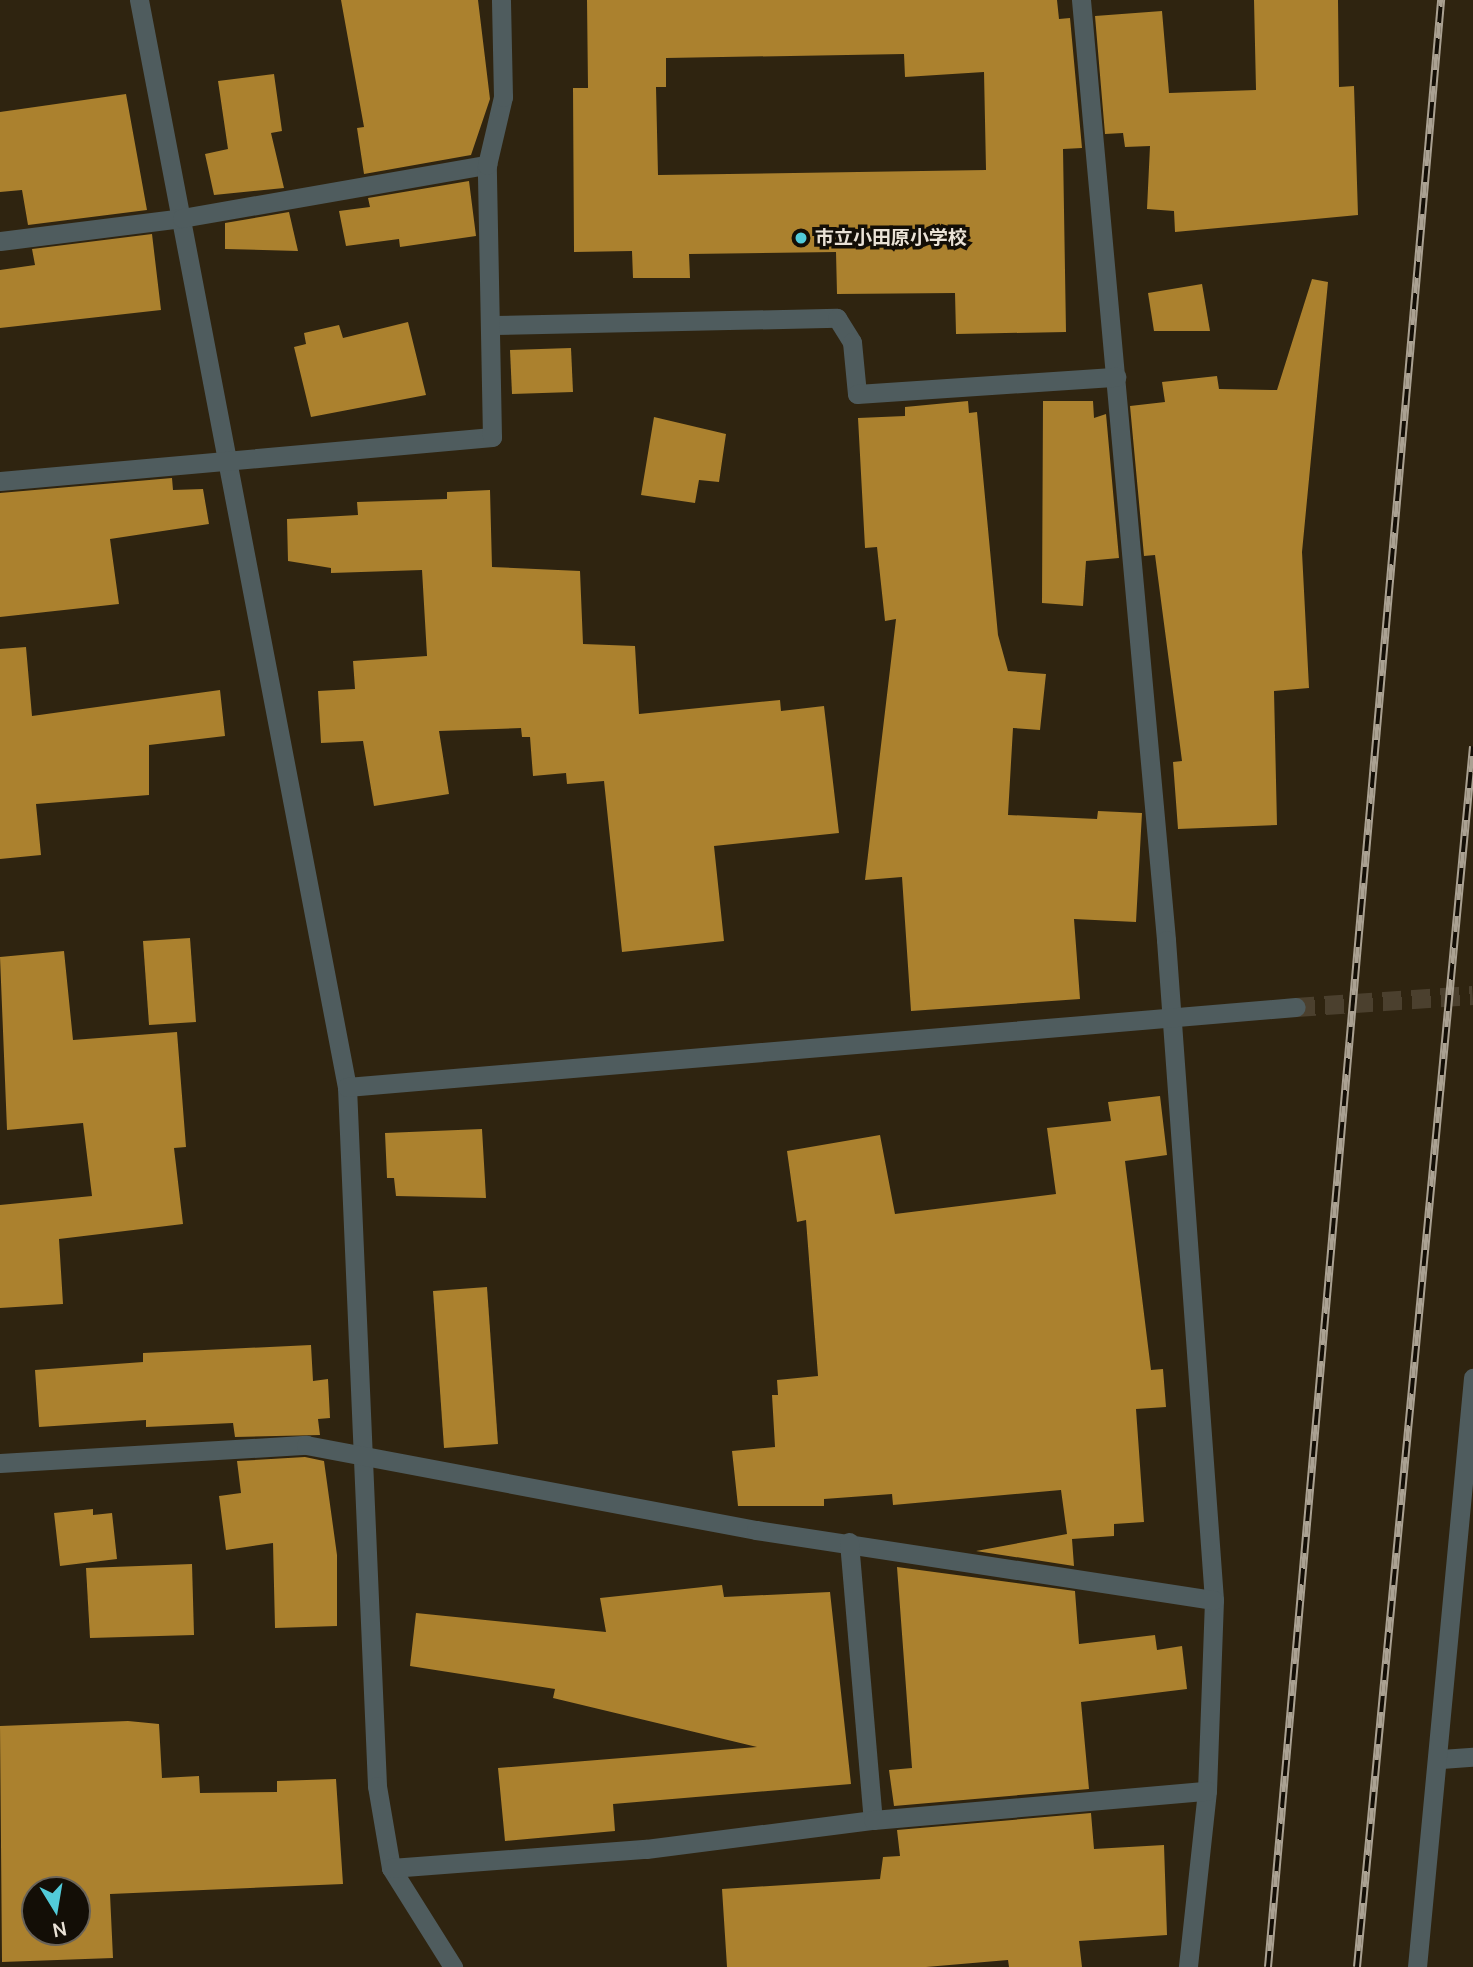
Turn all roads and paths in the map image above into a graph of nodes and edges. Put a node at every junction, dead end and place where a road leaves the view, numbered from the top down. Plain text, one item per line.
1 (139, 0) edge
2 (501, 0) edge
3 (1081, 0) edge
4 (487, 165) junction
5 (182, 218) junction
6 (0, 241) edge
7 (494, 325) junction
8 (1115, 377) junction
9 (228, 457) junction
10 (0, 481) edge
11 (1296, 1007) tunnel mouth
12 (1168, 1023) junction
13 (348, 1087) junction
14 (1473, 1378) edge
15 (365, 1453) junction
16 (0, 1463) edge
17 (849, 1542) junction
18 (1214, 1600) junction
19 (1473, 1757) edge
20 (1441, 1759) junction
21 (1207, 1791) junction
22 (873, 1820) junction
23 (391, 1868) junction
24 (453, 1967) edge
25 (1188, 1967) edge
26 (1418, 1967) edge

1 - 5 street
2 - 4 street
3 - 8 street
4 - 5 street
4 - 7 street
5 - 6 street
5 - 9 street
7 - 8 street
7 - 9 street
8 - 12 street
9 - 10 street
9 - 13 street
11 - 12 street
12 - 13 street
12 - 18 street
13 - 15 street
14 - 20 street
15 - 16 street
15 - 17 street
15 - 23 street
17 - 18 street
17 - 22 street
18 - 21 street
19 - 20 street
20 - 26 street
21 - 22 street
21 - 25 street
22 - 23 street
23 - 24 street

